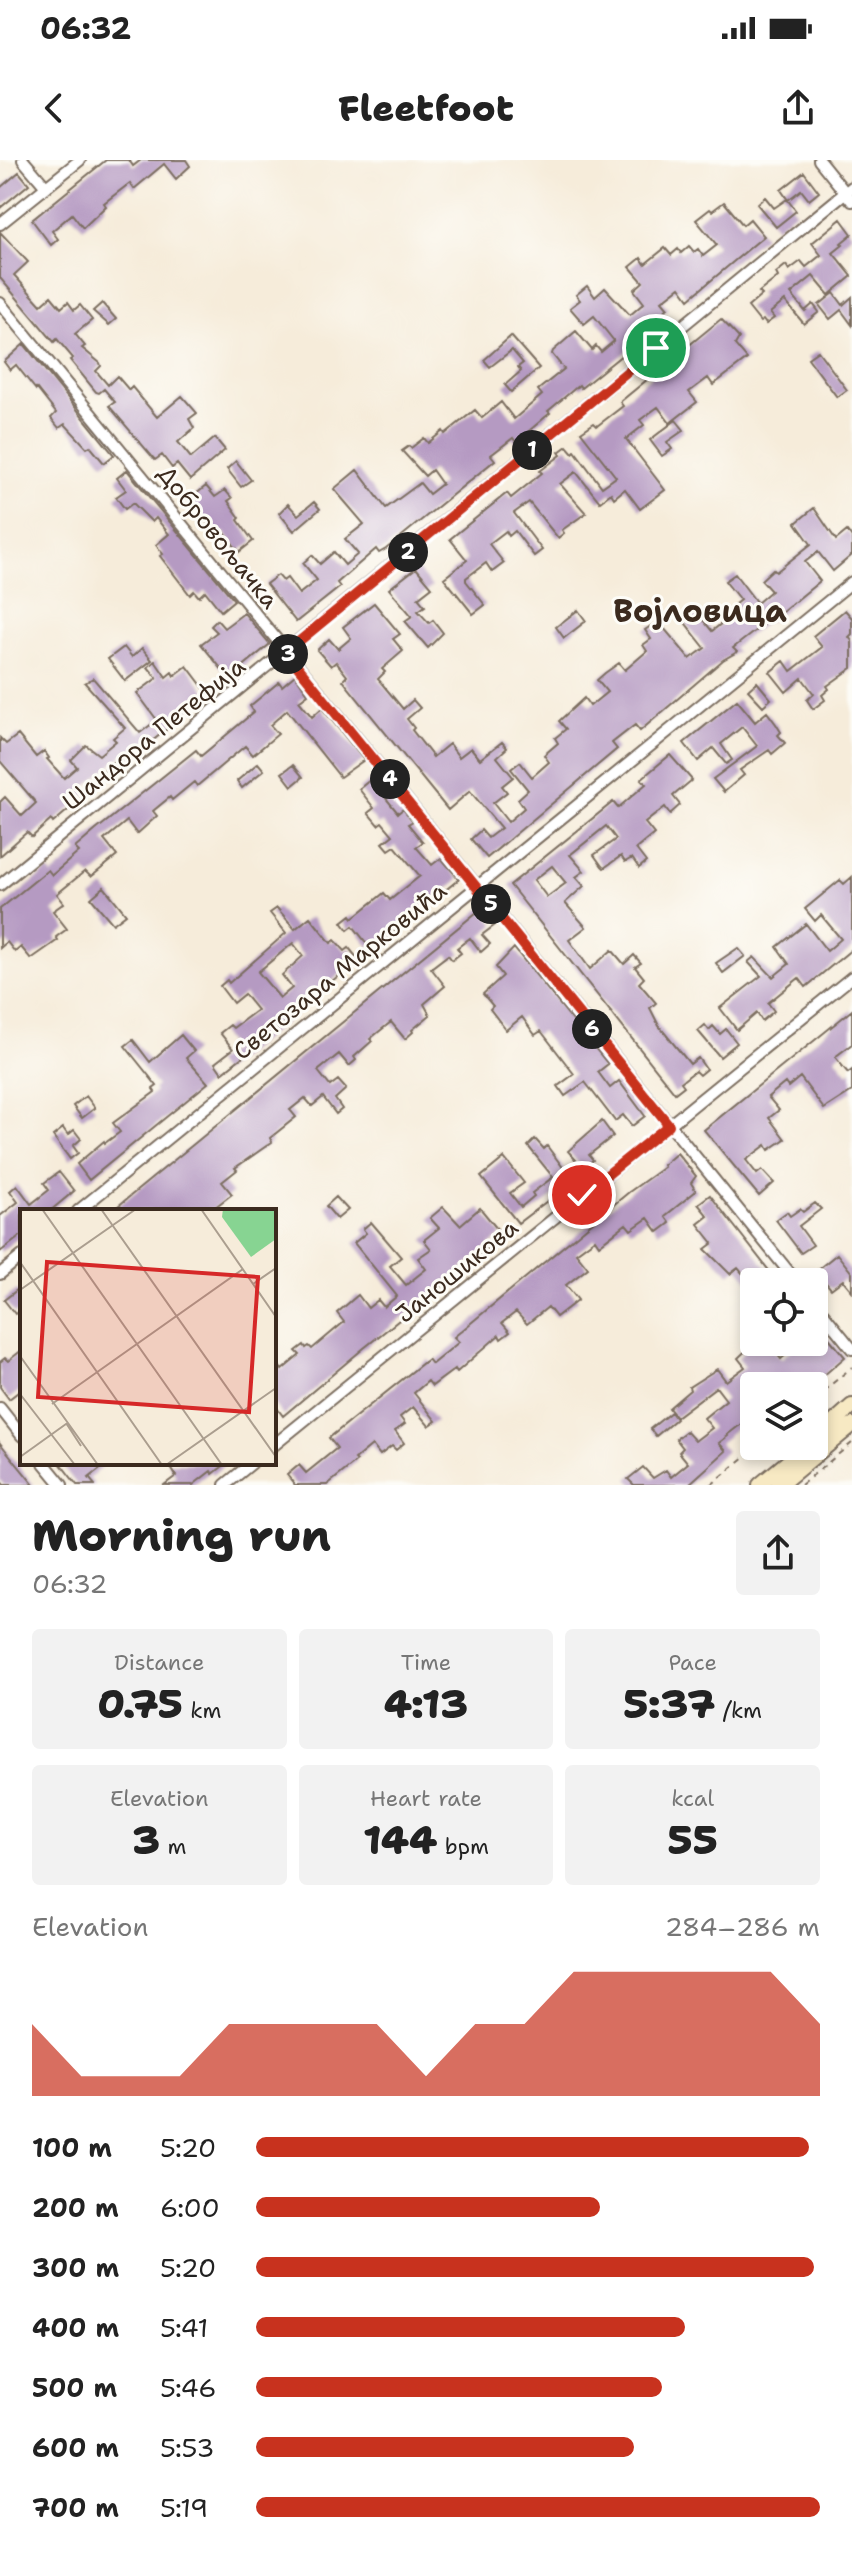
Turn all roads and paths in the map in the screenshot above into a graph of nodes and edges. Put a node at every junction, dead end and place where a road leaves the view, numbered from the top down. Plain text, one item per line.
1 (23, 160) edge
2 (80, 160) edge
3 (819, 160) edge
4 (46, 187) junction
5 (850, 193) edge
6 (0, 224) edge
7 (0, 303) edge
8 (852, 582) edge
9 (286, 652) junction
10 (0, 885) edge
11 (477, 886) junction
12 (852, 977) edge
13 (669, 1125) junction
14 (80, 1209) edge
15 (20, 1258) edge
16 (786, 1268) edge
17 (0, 1274) edge
18 (828, 1319) edge
19 (852, 1349) edge
20 (852, 1367) edge
21 (828, 1387) edge
22 (852, 1406) edge
23 (0, 1408) edge
24 (852, 1425) edge
25 (828, 1427) edge
26 (20, 1433) edge
27 (276, 1443) edge
28 (852, 1443) edge
29 (741, 1460) edge
30 (790, 1460) edge
31 (46, 1465) edge
32 (250, 1465) edge
33 (62, 1485) edge
34 (225, 1485) edge
35 (711, 1485) edge
36 (760, 1485) edge
37 (779, 1485) edge
38 (801, 1485) edge

1 - 4 street
2 - 4 street
3 - 5 street
4 - 6 street
5 - 9 street, Шандора Петефија
7 - 9 street, Добровољачка
8 - 11 street, Светозара Марковића
9 - 10 street, Шандора Петефија
9 - 11 street, Добровољачка
11 - 13 street, Добровољачка
11 - 14 street, Светозара Марковића
12 - 13 street, Јаношикова
13 - 16 street, Добровољачка
13 - 27 street, Јаношикова
15 - 17 street
18 - 19 street
20 - 21 path
22 - 25 street
23 - 26 street
24 - 37 street
28 - 38 path
29 - 35 path
30 - 36 street
31 - 33 street
32 - 34 street

